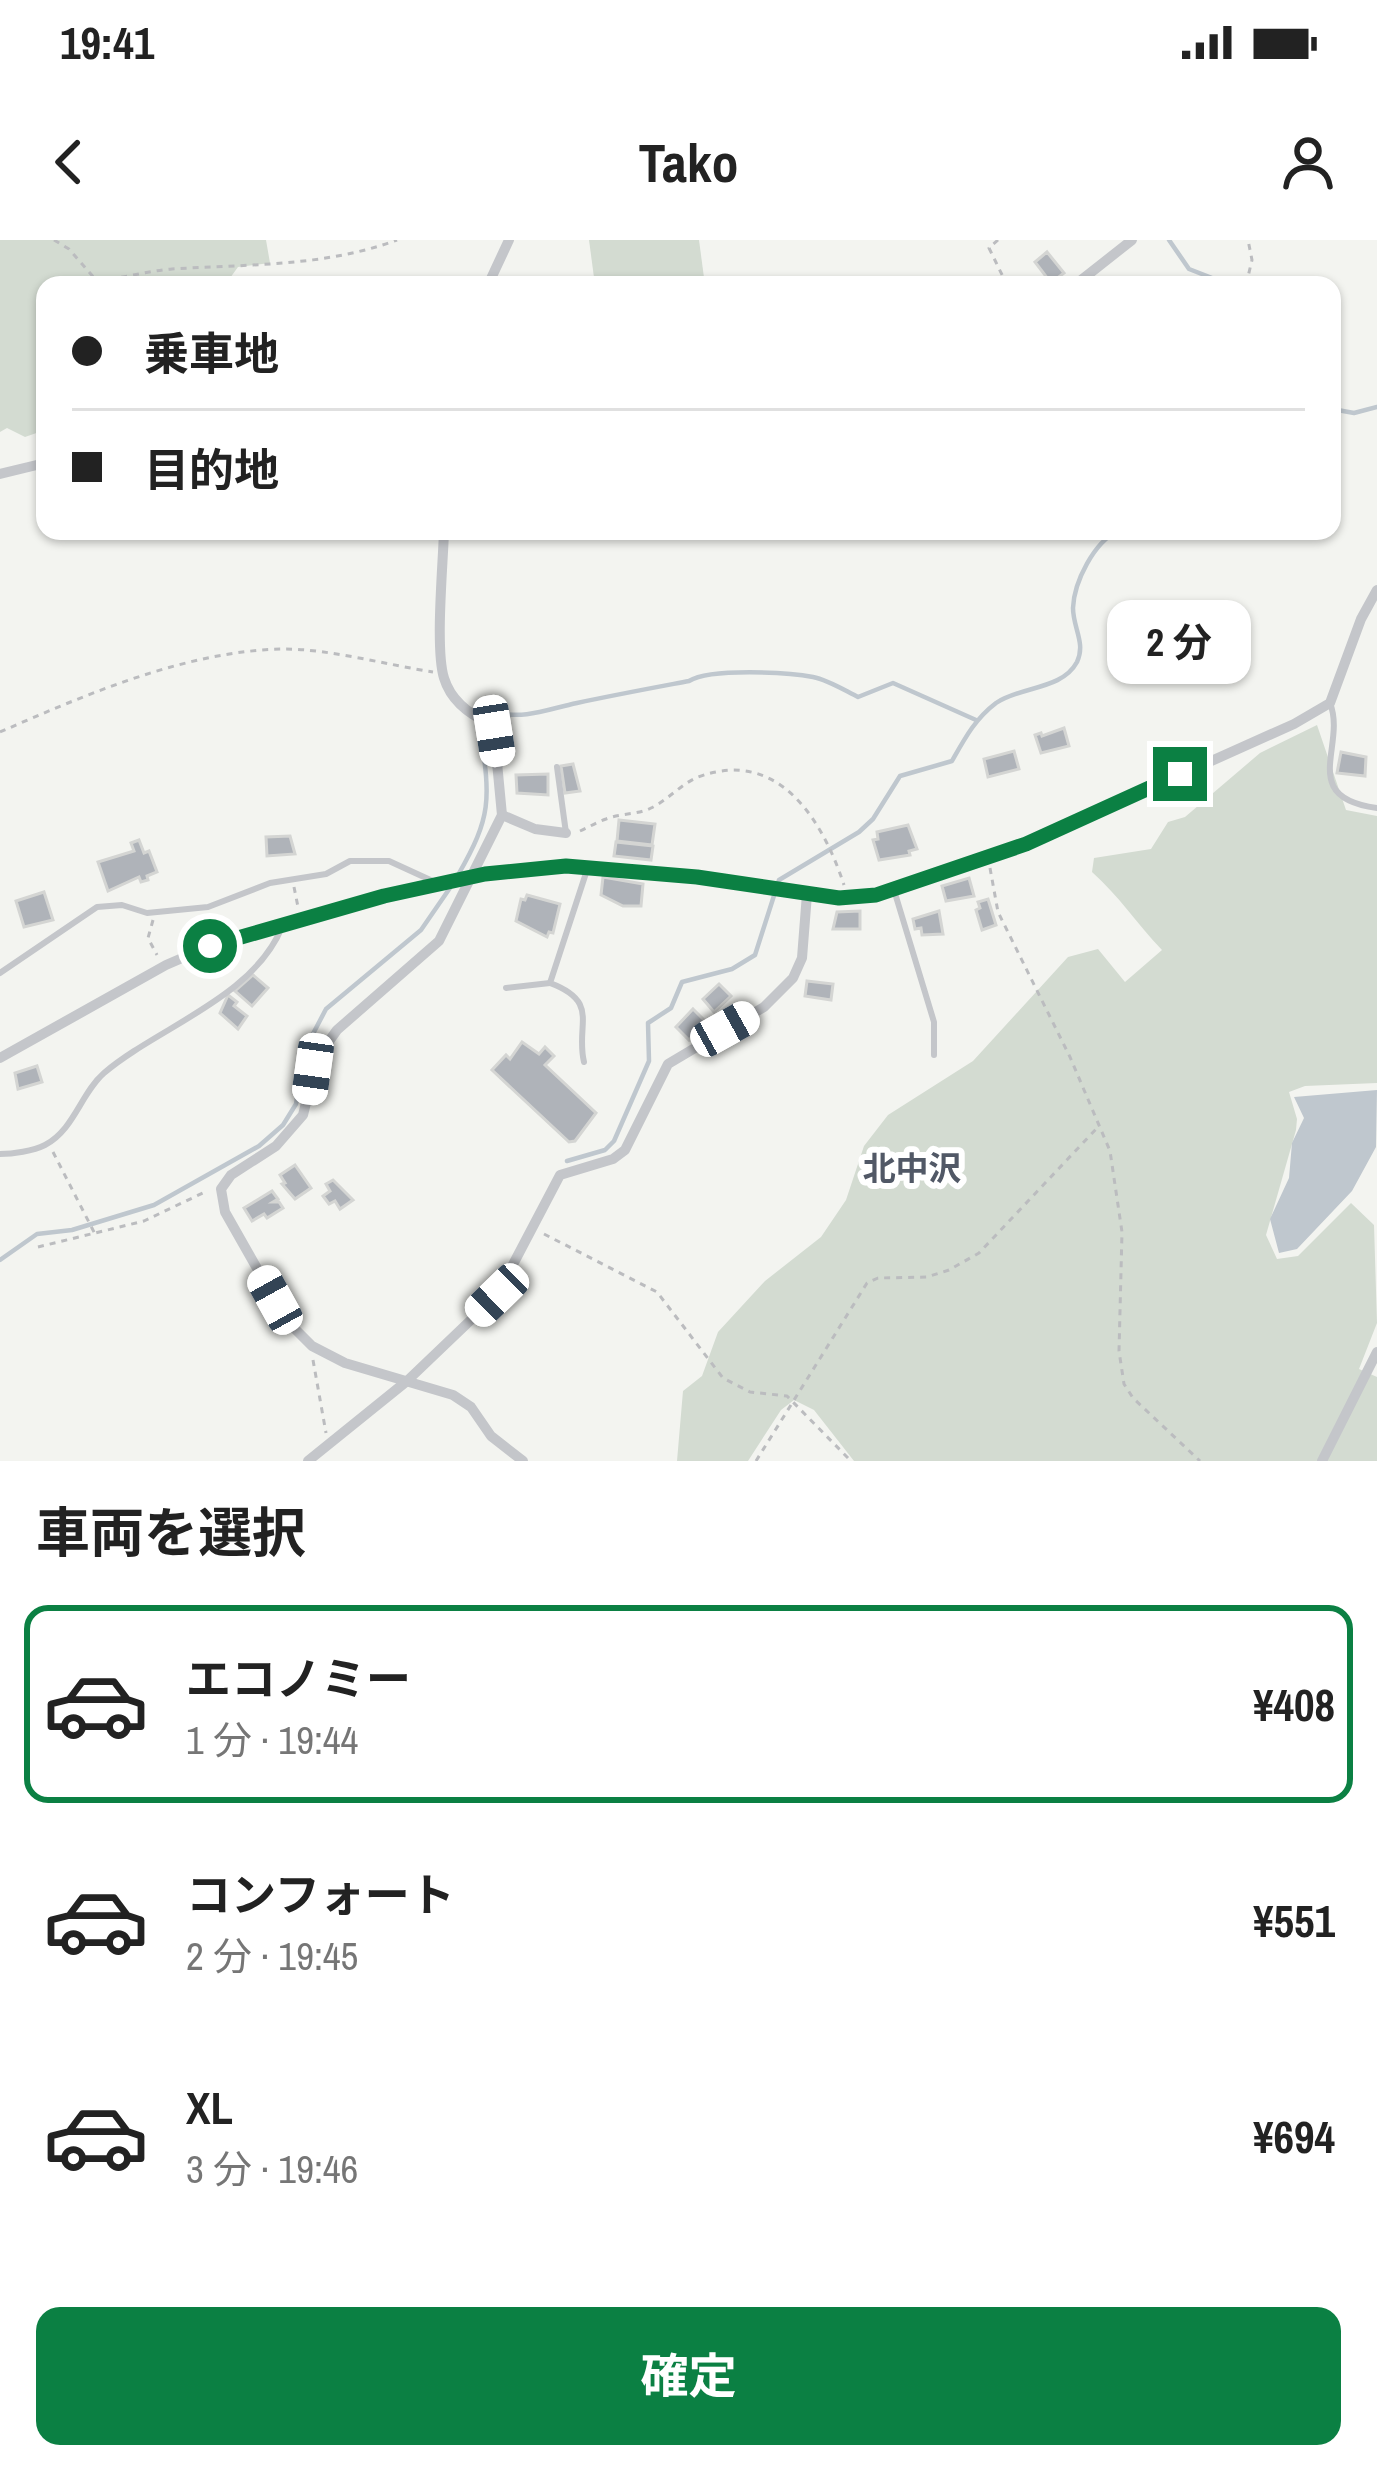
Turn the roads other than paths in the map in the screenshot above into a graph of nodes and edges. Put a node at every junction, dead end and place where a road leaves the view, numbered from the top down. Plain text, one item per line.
1 (509, 240) edge
2 (1132, 240) edge
3 (492, 276) edge
4 (1086, 276) edge
5 (36, 466) edge
6 (0, 474) edge
7 (444, 540) edge
8 (1377, 590) edge
9 (1330, 703) junction
10 (557, 767) dead end
11 (1377, 808) edge
12 (502, 815) junction
13 (566, 833) joint
14 (587, 866) junction
15 (474, 878) junction
16 (440, 885) junction
17 (894, 890) junction
18 (807, 894) junction
19 (283, 924) junction
20 (0, 973) edge
21 (550, 983) junction
22 (506, 988) dead end
23 (934, 1055) dead end
24 (0, 1058) edge
25 (584, 1062) dead end
26 (0, 1154) edge
27 (1377, 1352) edge
28 (407, 1381) junction
29 (330, 1454) edge
30 (308, 1461) edge
31 (523, 1461) edge
32 (1322, 1461) edge

1 - 3 street
2 - 4 street
5 - 6 street
7 - 12 street
8 - 9 street
9 - 11 lane
9 - 17 street
10 - 13 lane
12 - 13 street
12 - 15 street
14 - 15 street
14 - 18 street
14 - 21 lane
15 - 16 street
15 - 28 street
16 - 19 street
16 - 20 lane
17 - 18 street
17 - 23 lane
18 - 28 street
19 - 24 street
19 - 26 lane
21 - 22 lane
21 - 25 lane
27 - 32 street
28 - 29 street
28 - 31 street
29 - 30 street

